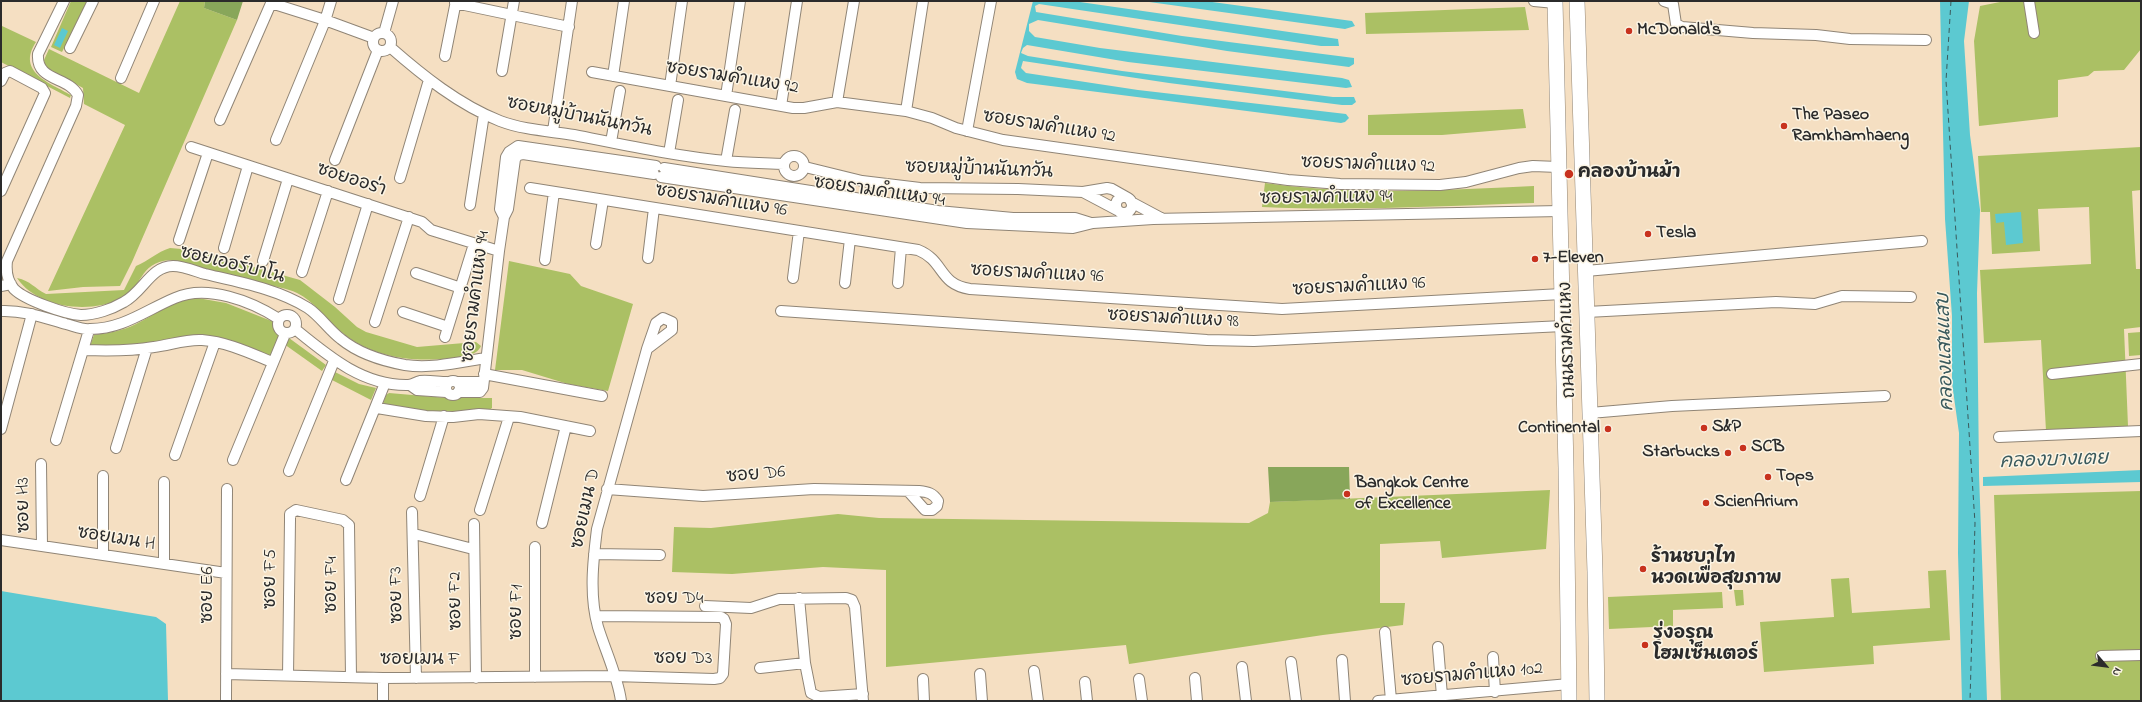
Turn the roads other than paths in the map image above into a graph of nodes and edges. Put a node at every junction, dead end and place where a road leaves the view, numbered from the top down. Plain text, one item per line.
1 (64, 1) edge
2 (93, 1) edge
3 (154, 1) edge
4 (331, 1) edge
5 (394, 1) edge
6 (514, 1) edge
7 (572, 1) edge
8 (624, 1) edge
9 (682, 1) edge
10 (740, 1) edge
11 (797, 1) edge
12 (854, 1) edge
13 (923, 1) edge
14 (991, 1) edge
15 (1534, 1) edge
16 (1577, 1) edge
17 (1664, 1) edge
18 (2029, 1) edge
19 (271, 2) edge
20 (456, 2) edge
21 (1555, 2) edge
22 (512, 14) junction
23 (325, 20) junction
24 (569, 27) junction
25 (384, 33) junction
26 (2034, 33) dead end
27 (374, 38) junction
28 (1926, 40) dead end
29 (390, 47) junction
30 (70, 48) dead end
31 (378, 50) junction
32 (445, 56) dead end
33 (502, 71) dead end
34 (592, 72) dead end
35 (613, 76) junction
36 (121, 78) dead end
37 (429, 80) junction
38 (1, 81) edge
39 (670, 86) junction
40 (620, 91) dead end
41 (726, 96) junction
42 (678, 100) dead end
43 (837, 102) junction
44 (781, 106) junction
45 (735, 110) dead end
46 (906, 111) junction
47 (484, 114) junction
48 (220, 120) dead end
49 (553, 131) junction
50 (968, 131) junction
51 (276, 140) dead end
52 (611, 142) junction
53 (191, 147) dead end
54 (208, 153) junction
55 (668, 153) junction
56 (335, 160) dead end
57 (726, 161) junction
58 (784, 164) junction
59 (248, 166) junction
60 (805, 167) junction
61 (1558, 167) junction
62 (400, 178) dead end
63 (288, 179) junction
64 (530, 188) dead end
65 (1, 191) edge
66 (328, 191) junction
67 (554, 192) junction
68 (1083, 192) junction
69 (603, 200) junction
70 (1129, 200) junction
71 (368, 204) junction
72 (470, 205) dead end
73 (654, 208) junction
74 (1560, 211) junction
75 (1122, 212) junction
76 (409, 217) junction
77 (1146, 219) junction
78 (1162, 219) junction
79 (799, 231) junction
80 (850, 239) junction
81 (179, 240) dead end
82 (1922, 241) dead end
83 (474, 244) junction
84 (596, 244) dead end
85 (224, 248) dead end
86 (901, 248) junction
87 (499, 251) junction
88 (648, 258) dead end
89 (545, 260) dead end
90 (263, 261) dead end
91 (1562, 271) junction
92 (1586, 271) junction
93 (302, 272) dead end
94 (416, 273) dead end
95 (793, 278) dead end
96 (844, 283) dead end
97 (11, 284) junction
98 (898, 284) dead end
99 (1, 286) edge
100 (461, 288) junction
101 (1562, 294) junction
102 (1911, 297) dead end
103 (339, 299) dead end
104 (1, 311) edge
105 (781, 311) dead end
106 (403, 312) dead end
107 (1587, 312) junction
108 (32, 314) junction
109 (279, 319) junction
110 (375, 322) dead end
111 (1563, 326) junction
112 (448, 327) junction
113 (295, 329) junction
114 (89, 330) junction
115 (285, 334) junction
116 (445, 337) dead end
117 (215, 342) junction
118 (147, 348) junction
119 (647, 349) dead end
120 (84, 350) junction
121 (486, 358) junction
122 (334, 361) junction
123 (272, 362) junction
124 (2141, 364) edge
125 (2052, 374) dead end
126 (483, 378) junction
127 (385, 383) junction
128 (602, 396) dead end
129 (1885, 396) dead end
130 (377, 408) junction
131 (1590, 413) junction
132 (444, 416) junction
133 (509, 417) junction
134 (566, 426) junction
135 (1, 429) edge
136 (590, 431) dead end
137 (2141, 431) edge
138 (1999, 437) dead end
139 (56, 440) dead end
140 (116, 448) dead end
141 (174, 455) dead end
142 (233, 460) dead end
143 (41, 464) dead end
144 (289, 471) dead end
145 (103, 476) dead end
146 (346, 480) dead end
147 (164, 482) dead end
148 (227, 489) dead end
149 (607, 489) junction
150 (908, 491) dead end
151 (420, 496) dead end
152 (480, 510) dead end
153 (412, 512) dead end
154 (320, 515) joint
155 (542, 523) dead end
156 (474, 524) dead end
157 (414, 534) junction
158 (1, 540) edge
159 (42, 546) junction
160 (535, 547) dead end
161 (473, 549) junction
162 (594, 554) junction
163 (103, 555) junction
164 (660, 555) dead end
165 (164, 564) junction
166 (226, 573) junction
167 (799, 598) junction
168 (705, 606) dead end
169 (596, 616) junction
170 (1385, 632) dead end
171 (725, 646) joint
172 (1438, 647) dead end
173 (2141, 655) edge
174 (2101, 656) dead end
175 (1492, 657) dead end
176 (1342, 660) dead end
177 (1291, 662) dead end
178 (805, 663) junction
179 (1242, 667) dead end
180 (760, 668) dead end
181 (1034, 671) dead end
182 (226, 674) junction
183 (980, 674) dead end
184 (288, 676) junction
185 (614, 676) junction
186 (350, 677) junction
187 (535, 677) junction
188 (383, 678) junction
189 (416, 678) junction
190 (476, 678) junction
191 (1195, 678) dead end
192 (922, 679) dead end
193 (1139, 679) dead end
194 (1085, 682) dead end
195 (1569, 684) junction
196 (1494, 692) junction
197 (1442, 696) junction
198 (863, 698) edge
199 (1391, 700) junction
200 (226, 701) edge
201 (383, 701) edge
202 (621, 701) edge
203 (924, 701) edge
204 (982, 701) edge
205 (1038, 701) edge
206 (1087, 701) edge
207 (1142, 701) edge
208 (1197, 701) edge
209 (1246, 701) edge
210 (1296, 701) edge
211 (1345, 701) edge
212 (1378, 701) edge
213 (1569, 701) edge
214 (1597, 701) edge

1 - 97 street
2 - 30 street
3 - 36 street
4 - 23 street
5 - 25 street
6 - 22 street
7 - 24 street
8 - 35 street
9 - 39 street
10 - 41 street
11 - 44 street
12 - 43 street
13 - 46 street
14 - 50 street
15 - 21 street
16 - 92 main road, ถนนรามคำแหง
17 - 28 street
18 - 26 street
19 - 23 street
19 - 48 street
20 - 22 street
20 - 32 street
21 - 61 main road, ถนนรามคำแหง
22 - 24 street
22 - 33 street
23 - 27 street
23 - 51 street
24 - 49 street
25 - 27 street
25 - 29 street, ซอยหมู่บ้านนันทวัน
27 - 31 street
29 - 31 street
29 - 37 street, ซอยหมู่บ้านนันทวัน
31 - 56 street
34 - 35 street, ซอยรามคําแหง 92
35 - 39 street, ซอยรามคําแหง 92
37 - 47 street, ซอยหมู่บ้านนันทวัน
37 - 62 street
38 - 65 street
39 - 41 street, ซอยรามคําแหง 92
40 - 52 street
41 - 44 street, ซอยรามคําแหง 92
42 - 55 street
43 - 44 street, ซอยรามคําแหง 92
43 - 46 street, ซอยรามคําแหง 92
45 - 57 street
46 - 50 street, ซอยรามคําแหง 92
47 - 49 street, ซอยหมู่บ้านนันทวัน
47 - 72 street
49 - 52 street, ซอยหมู่บ้านนันทวัน
50 - 61 street, ซอยรามคําแหง 92
52 - 55 street, ซอยหมู่บ้านนันทวัน
53 - 54 street, ซอยออร่า
54 - 59 street, ซอยออร่า
54 - 81 street
55 - 57 street, ซอยหมู่บ้านนันทวัน
57 - 58 street, ซอยหมู่บ้านนันทวัน
58 - 60 street, ซอยหมู่บ้านนันทวัน
58 - 60 street
59 - 63 street, ซอยออร่า
59 - 85 street
60 - 68 street, ซอยหมู่บ้านนันทวัน
61 - 74 main road, ถนนรามคำแหง
63 - 66 street, ซอยออร่า
63 - 90 street
64 - 67 street, ซอยรามคําแหง 96
66 - 71 street, ซอยออร่า
66 - 93 street
67 - 69 street, ซอยรามคําแหง 96
67 - 89 street
68 - 70 street, ซอยหมู่บ้านนันทวัน
68 - 75 street, ซอยหมู่บ้านนันทวัน
69 - 73 street, ซอยรามคําแหง 96
69 - 84 street
70 - 75 street
70 - 75 street
70 - 78 street, ซอยหมู่บ้านนันทวัน
71 - 76 street, ซอยออร่า
71 - 103 street
73 - 79 street, ซอยรามคําแหง 96
73 - 88 street
74 - 78 street, ซอยรามคําแหง 94
74 - 91 main road, ถนนรามคำแหง
75 - 77 street, ซอยหมู่บ้านนันทวัน
76 - 83 street, ซอยออร่า
76 - 110 street
77 - 78 street, ซอยรามคําแหง 94
77 - 87 street, ซอยรามคําแหง 94
79 - 80 street, ซอยรามคําแหง 96
79 - 95 street
80 - 86 street, ซอยรามคําแหง 96
80 - 96 street
82 - 92 street
83 - 87 street, ซอยออร่า
83 - 100 street
86 - 98 street
86 - 101 street, ซอยรามคําแหง 96
87 - 121 street, ซอยรามคําแหง 94
91 - 92 main road
91 - 101 main road, ถนนรามคำแหง
92 - 107 main road, ถนนรามคำแหง
94 - 100 street
97 - 99 street
97 - 121 street, ซอยเออร์บาโน
100 - 112 street
101 - 111 main road, ถนนรามคำแหง
102 - 107 street
104 - 108 street
105 - 111 street, ซอยรามคําแหง 98
106 - 112 street
107 - 131 main road, ถนนรามคำแหง
108 - 114 street
108 - 135 street
109 - 113 street
109 - 114 street
109 - 115 street
111 - 195 main road, ถนนรามคำแหง
112 - 116 street
113 - 115 street
113 - 122 street
114 - 120 street
115 - 123 street
117 - 118 street
117 - 123 street
117 - 141 street
118 - 120 street
118 - 140 street
119 - 149 street, ซอยเมน D
120 - 139 street
121 - 126 street, ซอยรามคําแหง 94
122 - 127 street
122 - 144 street
123 - 142 street
124 - 125 street
126 - 127 street
126 - 128 street
127 - 130 street
129 - 131 street
130 - 132 street
130 - 146 street
131 - 214 main road, ถนนรามคำแหง
132 - 133 street
132 - 151 street
133 - 134 street
133 - 152 street
134 - 136 street
134 - 155 street
137 - 138 street
143 - 159 street, ซอย H3
145 - 163 street
147 - 165 street
148 - 166 street, ซอย E6
149 - 150 street, ซอย D6
149 - 162 street, ซอยเมน D
153 - 157 street, ซอย F3
154 - 184 street, ซอย F5
154 - 186 street, ซอย F4
156 - 161 street, ซอย F2
157 - 161 street
157 - 189 street, ซอย F3
158 - 159 street, ซอยเมน H
159 - 163 street, ซอยเมน H
160 - 187 street, ซอย F1
161 - 190 street, ซอย F2
162 - 164 street
162 - 169 street, ซอยเมน D
163 - 165 street, ซอยเมน H
165 - 166 street, ซอยเมน H
166 - 182 street, ซอย E6
167 - 168 street
167 - 178 street
167 - 198 street
169 - 171 street, ซอย D4
169 - 185 street, ซอยเมน D
170 - 199 street
171 - 185 street, ซอย D3
172 - 197 street
173 - 174 street
175 - 196 street
176 - 211 street
177 - 210 street
178 - 180 street
178 - 198 street
179 - 209 street
181 - 205 street
182 - 184 street, ซอยเมน F
182 - 200 street, ซอย E6
183 - 204 street
184 - 186 street, ซอยเมน F
185 - 187 street, ซอยเมน F
185 - 202 street, ซอยเมน D
186 - 188 street, ซอยเมน F
187 - 190 street, ซอยเมน F
188 - 189 street, ซอยเมน F
188 - 201 street
189 - 190 street, ซอยเมน F
191 - 208 street
192 - 203 street
193 - 207 street
194 - 206 street
195 - 196 street, ซอยรามคําแหง 102
195 - 213 main road, ถนนรามคำแหง
196 - 197 street, ซอยรามคําแหง 102
197 - 199 street, ซอยรามคําแหง 102
199 - 212 street, ซอยรามคําแหง 102

